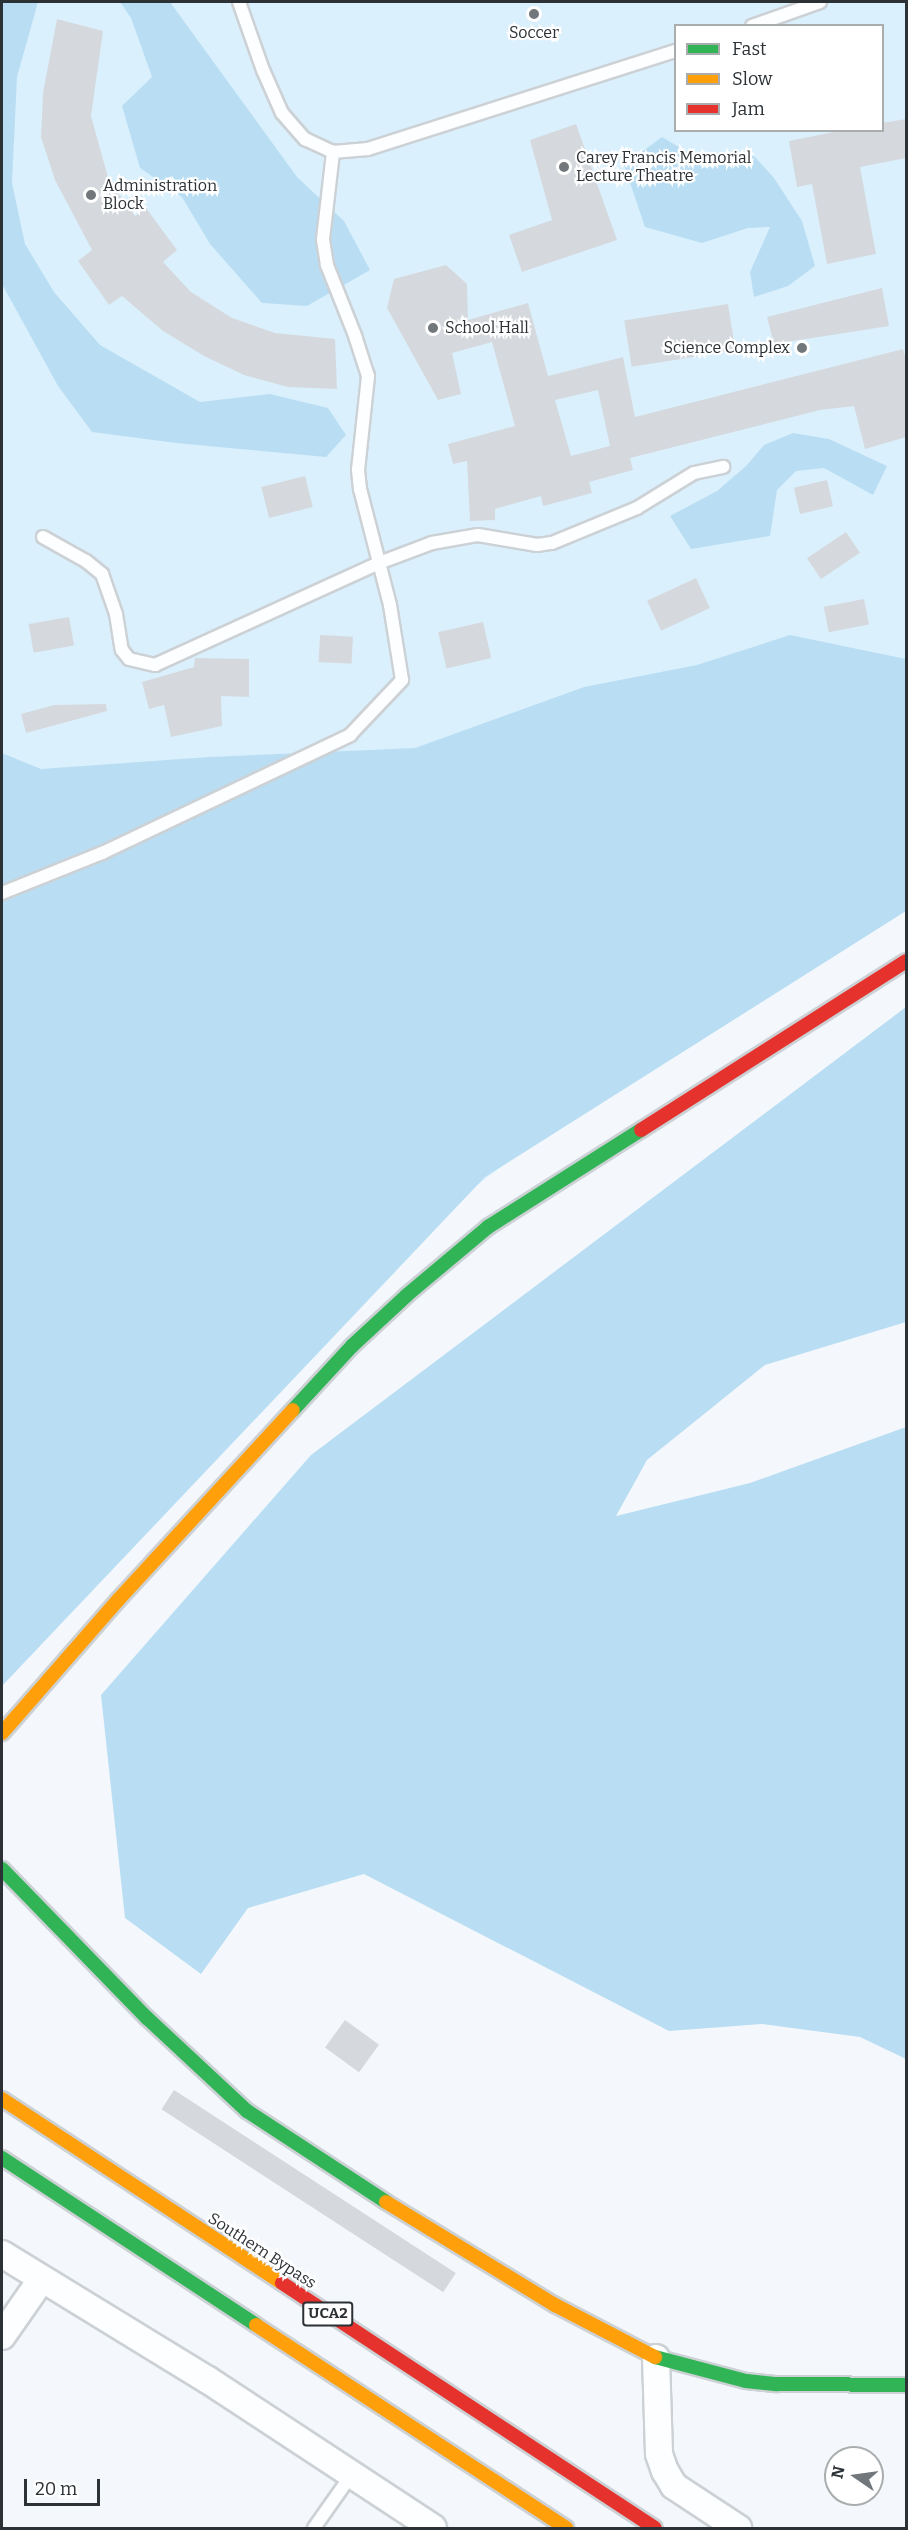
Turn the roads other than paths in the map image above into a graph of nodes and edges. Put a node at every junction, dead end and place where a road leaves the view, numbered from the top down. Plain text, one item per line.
1 (239, 2) edge
2 (820, 2) edge
3 (758, 24) edge
4 (674, 51) edge
5 (333, 152) junction
6 (723, 467) dead end
7 (43, 537) dead end
8 (380, 563) junction
9 (2, 894) edge
10 (906, 961) edge
11 (2, 1733) edge
12 (2, 1869) edge
13 (2, 2099) edge
14 (2, 2158) edge
15 (2, 2254) edge
16 (41, 2280) junction
17 (2, 2336) edge
18 (656, 2358) junction
19 (906, 2385) edge
20 (351, 2474) junction
21 (314, 2529) edge
22 (433, 2529) edge
23 (566, 2529) edge
24 (655, 2529) edge
25 (738, 2529) edge

1 - 5 lane
2 - 3 lane
4 - 5 lane
5 - 8 lane
6 - 8 lane
7 - 8 lane
8 - 9 lane
10 - 11 main road
12 - 18 main road
13 - 24 main road, Southern Bypass / UCA2
14 - 23 main road, UCA2
15 - 16 street
16 - 17 street
16 - 20 street
18 - 19 main road
18 - 25 street
20 - 21 lane
20 - 22 street

